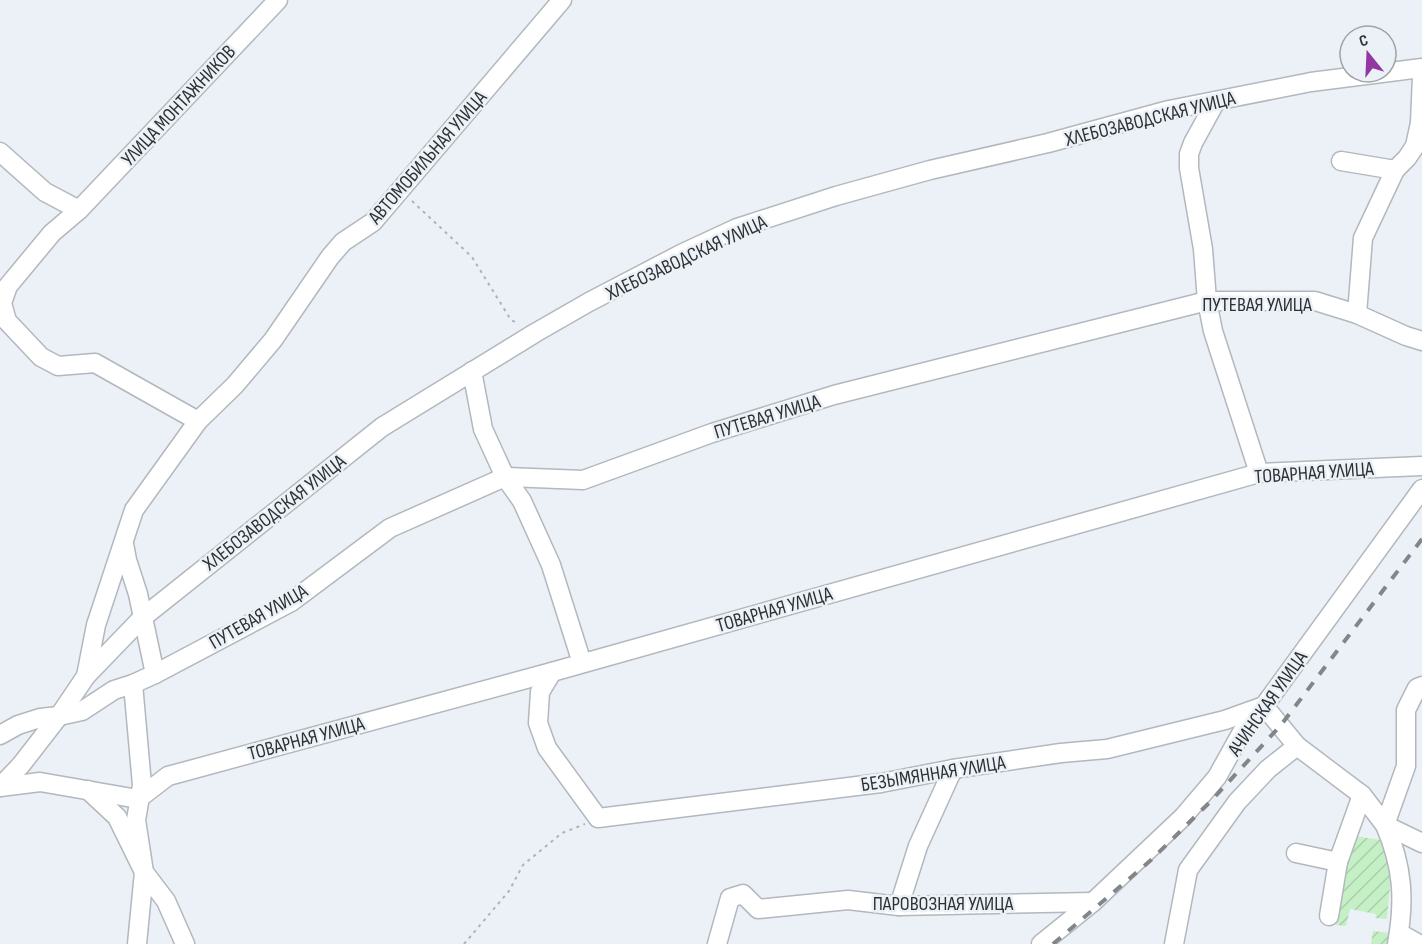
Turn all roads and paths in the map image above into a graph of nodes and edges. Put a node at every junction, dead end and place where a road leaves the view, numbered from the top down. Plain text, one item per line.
1 (278, 0) edge
2 (562, 0) edge
3 (1422, 68) edge
4 (1422, 76) edge
5 (1216, 101) junction
6 (0, 152) edge
7 (1341, 161) dead end
8 (1395, 170) junction
9 (405, 184) junction
10 (79, 210) junction
11 (1207, 301) junction
12 (1357, 314) junction
13 (535, 333) junction
14 (1422, 341) edge
15 (471, 371) junction
16 (198, 421) junction
17 (1422, 466) edge
18 (1259, 473) junction
19 (505, 477) junction
20 (1422, 489) edge
21 (124, 542) junction
22 (142, 618) junction
23 (582, 663) junction
24 (552, 672) junction
25 (154, 674) junction
26 (86, 676) junction
27 (133, 684) junction
28 (1422, 686) edge
29 (1264, 706) junction
30 (59, 716) junction
31 (0, 735) edge
32 (1297, 746) junction
33 (953, 769) junction
34 (0, 787) edge
35 (88, 790) junction
36 (1362, 795) junction
37 (138, 799) junction
38 (598, 818) junction
39 (1384, 825) junction
40 (1422, 843) edge
41 (1296, 853) dead end
42 (1338, 862) junction
43 (144, 872) junction
44 (166, 902) junction
45 (1093, 902) junction
46 (899, 906) junction
47 (1329, 916) dead end
48 (1398, 939) edge
49 (137, 944) edge
50 (174, 944) edge
51 (185, 944) edge
52 (464, 944) edge
53 (717, 944) edge
54 (1041, 944) edge
55 (1174, 944) edge
56 (1419, 944) edge

1 - 10 street, УЛИЦА МОНТАЖНИКОВ
2 - 9 street, АВТОМОБИЛЬНАЯ УЛИЦА
3 - 5 street, ХЛЕБОЗАВОДСКАЯ УЛИЦА
4 - 8 street
5 - 11 street
5 - 13 street, ХЛЕБОЗАВОДСКАЯ УЛИЦА
6 - 10 street
7 - 8 street
8 - 12 street
9 - 13 path
9 - 16 street, АВТОМОБИЛЬНАЯ УЛИЦА
10 - 16 street, УЛИЦА МОНТАЖНИКОВ
11 - 12 street, ПУТЕВАЯ УЛИЦА
11 - 18 street
11 - 19 street, ПУТЕВАЯ УЛИЦА
12 - 14 street, ПУТЕВАЯ УЛИЦА
13 - 15 street, ХЛЕБОЗАВОДСКАЯ УЛИЦА
15 - 19 street
15 - 22 street, ХЛЕБОЗАВОДСКАЯ УЛИЦА
16 - 21 street, АВТОМОБИЛЬНАЯ УЛИЦА
17 - 18 street, ТОВАРНАЯ УЛИЦА
18 - 23 street, ТОВАРНАЯ УЛИЦА
19 - 23 street
19 - 25 street, ПУТЕВАЯ УЛИЦА
20 - 29 street, АЧИНСКАЯ УЛИЦА
21 - 22 street
21 - 26 street, АВТОМОБИЛЬНАЯ УЛИЦА
22 - 25 street
22 - 26 street, ХЛЕБОЗАВОДСКАЯ УЛИЦА
23 - 24 street, ТОВАРНАЯ УЛИЦА
24 - 37 street, ТОВАРНАЯ УЛИЦА
24 - 38 street
25 - 27 street, ПУТЕВАЯ УЛИЦА
26 - 30 street
27 - 30 street, ПУТЕВАЯ УЛИЦА
27 - 37 street
28 - 39 street
29 - 32 street
29 - 33 street, БЕЗЫМЯННАЯ УЛИЦА
29 - 45 street, АЧИНСКАЯ УЛИЦА
30 - 31 street, ПУТЕВАЯ УЛИЦА
30 - 34 street
32 - 36 street
32 - 55 street, АЧИНСКАЯ УЛИЦА
33 - 38 street, БЕЗЫМЯННАЯ УЛИЦА
33 - 46 street
34 - 35 street
35 - 37 street
35 - 43 street
36 - 39 street
36 - 42 street
37 - 43 street
38 - 52 path
39 - 40 street
39 - 48 street
41 - 42 street
42 - 47 street
43 - 44 street
43 - 49 street
44 - 50 street
44 - 51 street
45 - 46 street, ПАРОВОЗНАЯ УЛИЦА
45 - 54 street, АЧИНСКАЯ УЛИЦА
46 - 53 street, ПАРОВОЗНАЯ УЛИЦА
48 - 56 street

